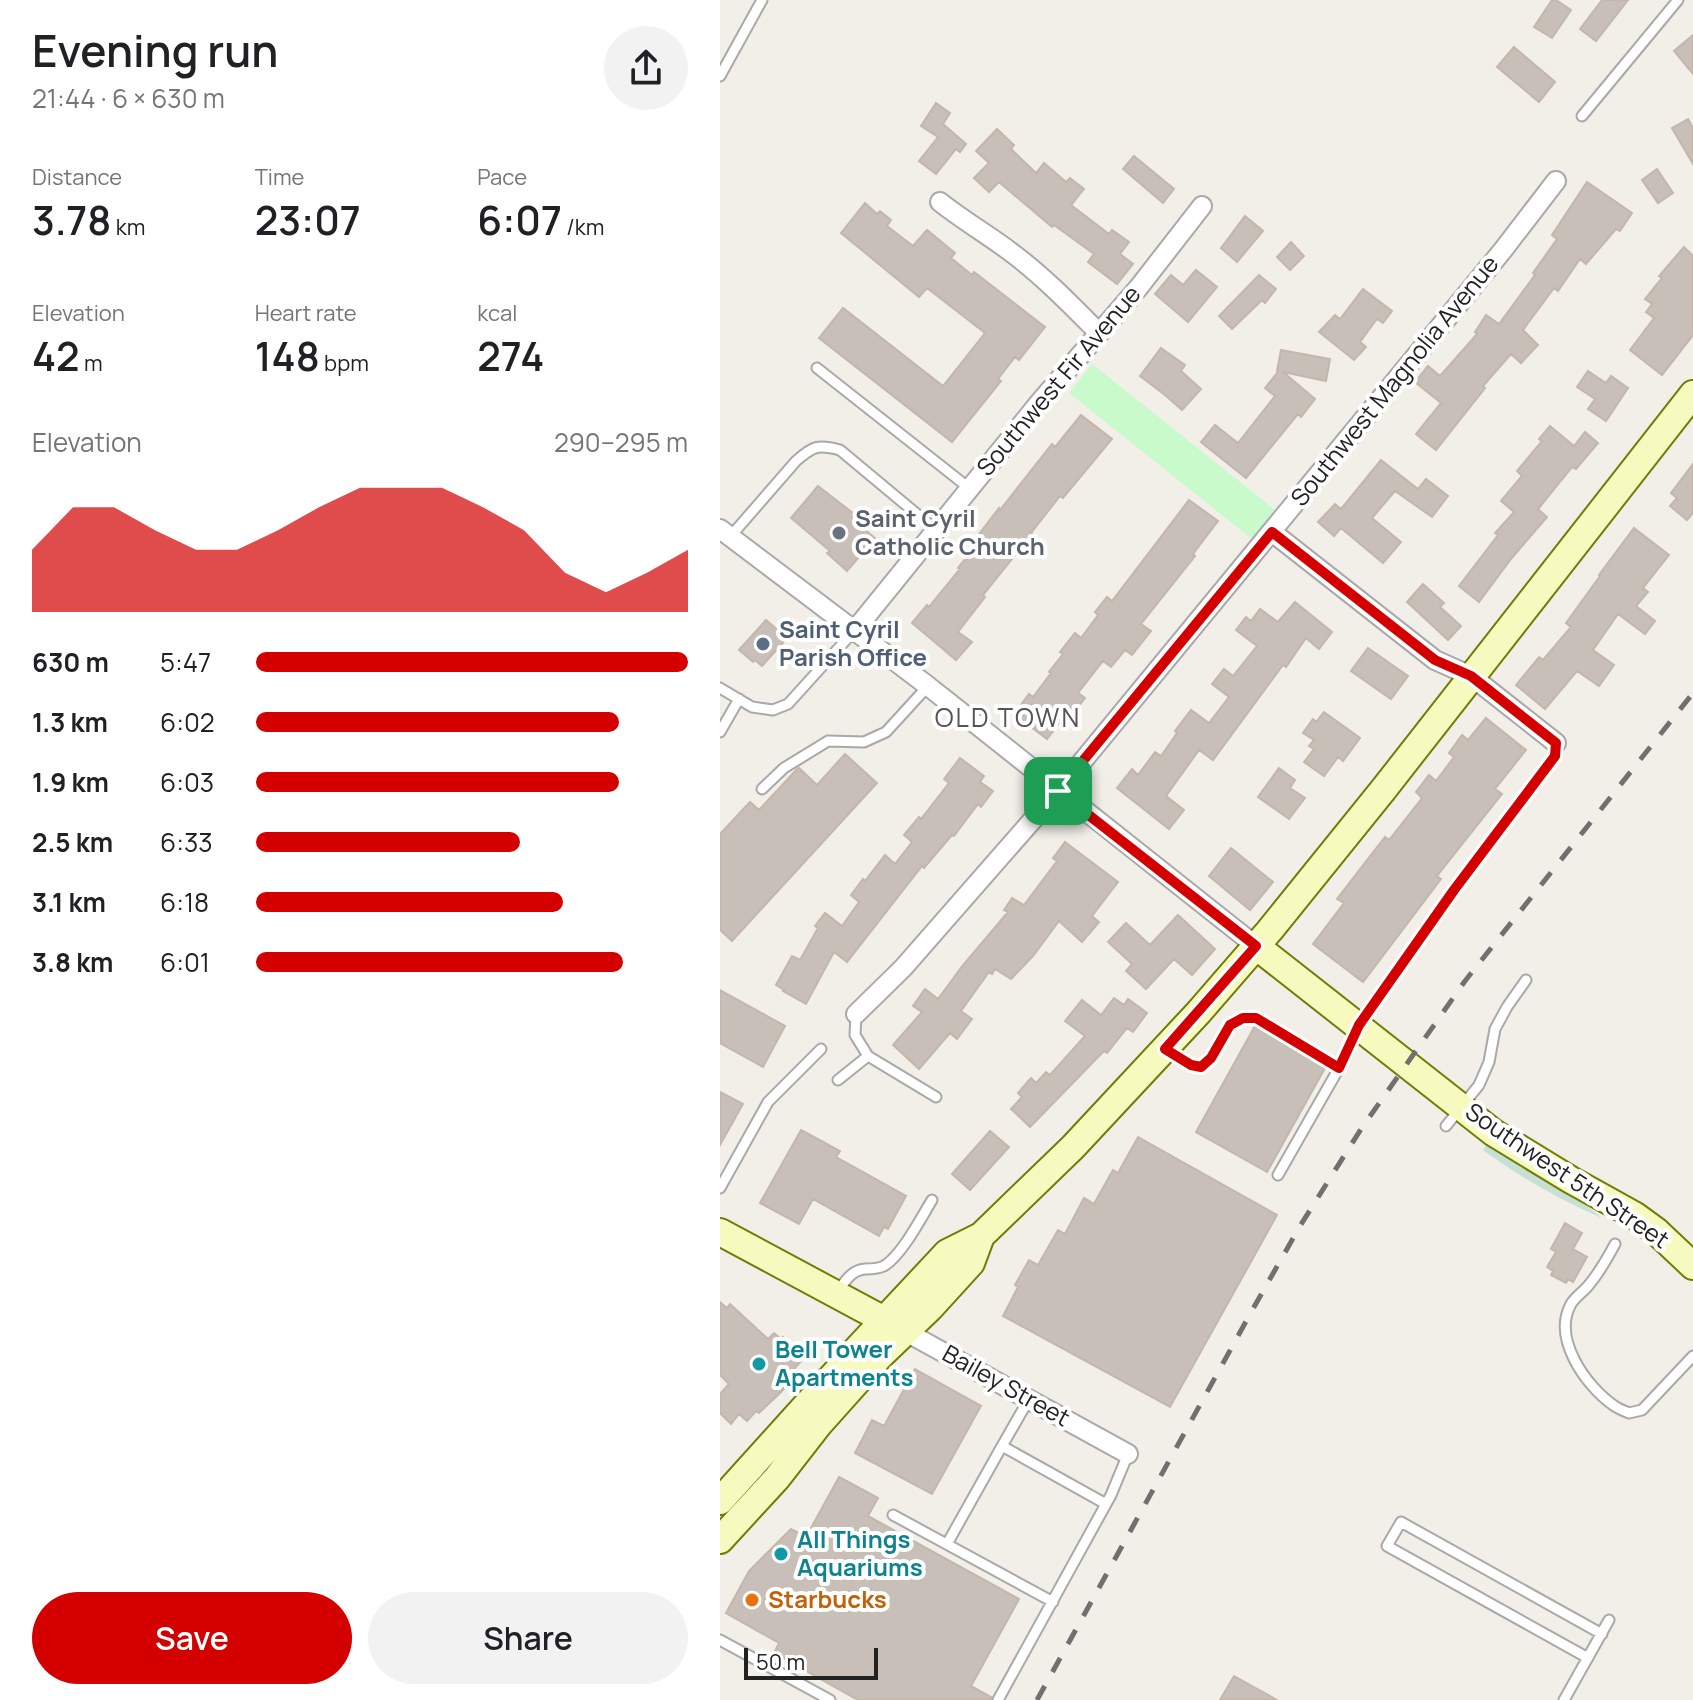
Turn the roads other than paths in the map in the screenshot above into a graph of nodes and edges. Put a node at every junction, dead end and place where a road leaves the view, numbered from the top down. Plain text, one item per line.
1 (762, 0) edge
2 (1678, 0) edge
3 (720, 76) edge
4 (1582, 116) dead end
5 (1556, 181) dead end
6 (940, 202) dead end
7 (1202, 206) dead end
8 (1098, 332) junction
9 (817, 368) dead end
10 (1693, 394) edge
11 (969, 488) junction
12 (936, 530) junction
13 (1272, 532) junction
14 (725, 533) edge
15 (855, 630) junction
16 (1471, 676) junction
17 (928, 686) junction
18 (720, 688) edge
19 (739, 699) junction
20 (720, 732) edge
21 (1556, 743) joint
22 (762, 789) dead end
23 (1058, 791) junction
24 (1256, 946) junction
25 (1526, 980) dead end
26 (856, 1014) joint
27 (1359, 1025) junction
28 (821, 1049) dead end
29 (1165, 1049) junction
30 (868, 1056) junction
31 (1339, 1068) junction
32 (838, 1080) dead end
33 (936, 1097) dead end
34 (1454, 1116) junction
35 (723, 1174) edge
36 (1278, 1175) dead end
37 (720, 1188) edge
38 (932, 1200) dead end
39 (720, 1232) edge
40 (1615, 1244) dead end
41 (1693, 1266) edge
42 (835, 1295) junction
43 (895, 1326) junction
44 (1693, 1356) edge
45 (1029, 1399) junction
46 (1002, 1446) junction
47 (1128, 1454) joint
48 (720, 1501) edge
49 (1106, 1504) junction
50 (893, 1515) dead end
51 (720, 1540) edge
52 (947, 1544) junction
53 (1053, 1602) junction
54 (1609, 1620) dead end
55 (1602, 1634) junction
56 (720, 1640) edge
57 (1588, 1658) junction
58 (818, 1697) edge
59 (830, 1700) edge
60 (998, 1700) edge
61 (1564, 1700) edge

1 - 3 lane
2 - 4 lane
5 - 13 street, Southwest Magnolia Avenue
6 - 8 street
7 - 8 street, Southwest Fir Avenue
8 - 11 street, Southwest Fir Avenue
9 - 11 lane
10 - 16 street
11 - 12 street, Southwest Fir Avenue
12 - 14 lane
12 - 15 street, Southwest Fir Avenue
13 - 16 street
13 - 23 street, Southwest Magnolia Avenue
14 - 15 street, Southwest 5th Street
15 - 17 street, Southwest 5th Street
15 - 19 lane
16 - 21 street
16 - 24 street
17 - 22 lane
17 - 23 street, Southwest 5th Street
18 - 19 lane
19 - 20 lane
21 - 27 lane
23 - 24 street, Southwest 5th Street
23 - 26 street, Southwest Magnolia Avenue
24 - 27 street, Southwest 5th Street
24 - 29 street
25 - 34 lane
26 - 30 lane
27 - 31 lane
27 - 34 street, Southwest 5th Street
28 - 35 lane
29 - 31 lane
29 - 43 street
30 - 32 lane
30 - 33 lane
31 - 36 lane
34 - 41 street, Southwest 5th Street
35 - 37 lane
38 - 42 lane
39 - 42 street
40 - 44 lane
42 - 43 street
43 - 45 street, Bailey Street
43 - 48 street
43 - 51 street
45 - 46 lane
45 - 47 street, Bailey Street
46 - 49 lane
46 - 52 lane
47 - 49 lane
49 - 53 lane
50 - 52 lane
52 - 53 lane
53 - 60 lane
54 - 55 lane
55 - 57 lane
55 - 57 lane
56 - 58 lane
57 - 61 lane
58 - 59 lane

